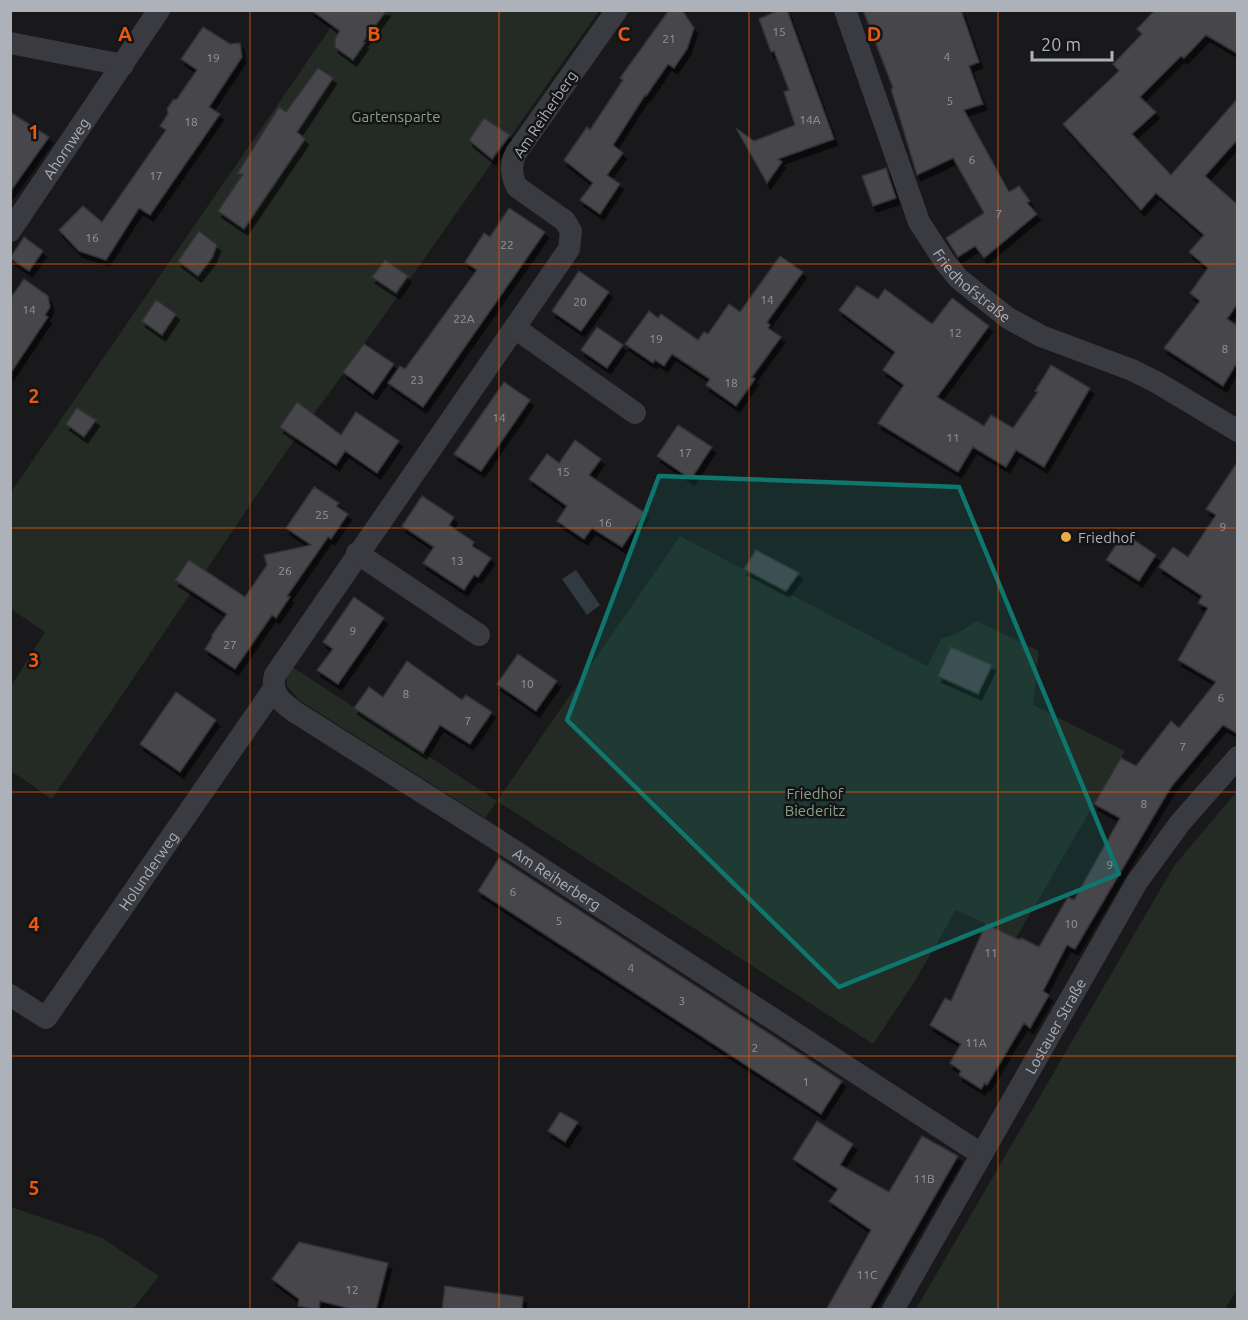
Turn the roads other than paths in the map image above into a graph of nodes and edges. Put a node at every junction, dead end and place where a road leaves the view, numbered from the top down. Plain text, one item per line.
1 (159, 10) edge
2 (617, 10) edge
3 (845, 10) edge
4 (10, 43) edge
5 (123, 65) junction
6 (10, 231) edge
7 (514, 328) junction
8 (635, 413) dead end
9 (1238, 431) edge
10 (357, 553) junction
11 (479, 635) dead end
12 (273, 690) junction
13 (1238, 758) edge
14 (10, 995) edge
15 (981, 1154) junction
16 (893, 1310) edge

1 - 5 street, Ahornweg
2 - 7 street, Am Reiherberg
3 - 9 street, Friedhofstraße
4 - 5 street
5 - 6 street, Ahornweg
7 - 8 street
7 - 10 street, Am Reiherberg
10 - 11 street
10 - 12 street, Am Reiherberg
12 - 14 street, Holunderweg
12 - 15 street, Am Reiherberg
13 - 15 street, Lostauer Straße
15 - 16 street, Lostauer Straße

